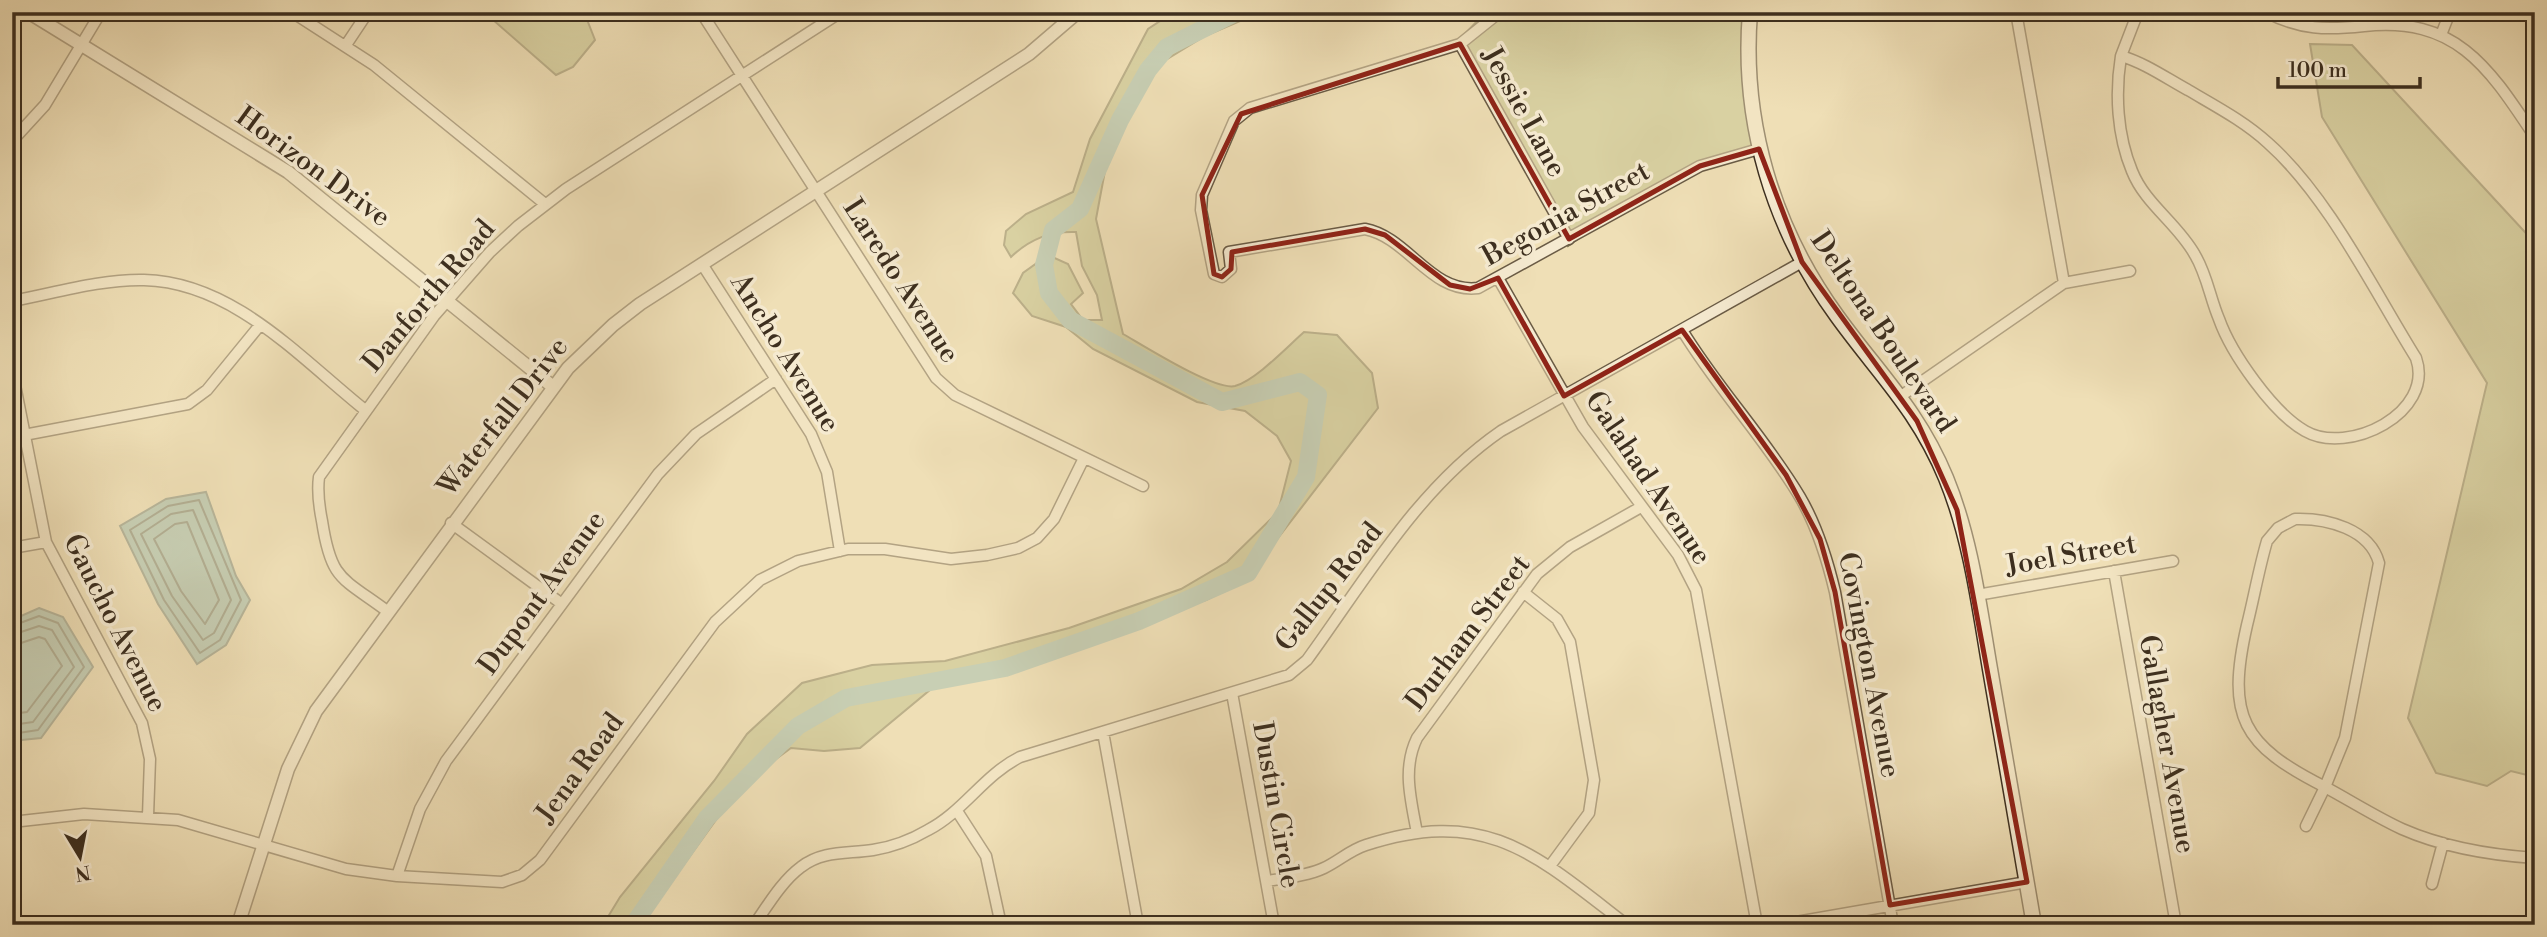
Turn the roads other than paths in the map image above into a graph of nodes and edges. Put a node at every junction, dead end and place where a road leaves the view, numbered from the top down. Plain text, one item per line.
1 (28, 12) edge
2 (101, 12) edge
3 (292, 12) edge
4 (368, 12) edge
5 (701, 12) edge
6 (841, 12) edge
7 (1078, 12) edge
8 (1500, 12) edge
9 (1749, 12) edge
10 (2016, 12) edge
11 (2138, 12) edge
12 (2266, 12) edge
13 (2449, 12) edge
14 (2441, 35) junction
15 (1460, 44) junction
16 (346, 45) junction
17 (81, 46) junction
18 (2121, 56) junction
19 (742, 76) junction
20 (2535, 137) edge
21 (12, 141) edge
22 (1759, 149) junction
23 (816, 191) junction
24 (545, 204) junction
25 (1569, 239) junction
26 (1802, 262) junction
27 (702, 264) junction
28 (2130, 271) dead end
29 (1498, 278) junction
30 (2064, 283) junction
31 (12, 301) edge
32 (447, 301) junction
33 (260, 325) junction
34 (1682, 330) junction
35 (12, 370) edge
36 (776, 379) junction
37 (552, 386) junction
38 (1564, 396) junction
39 (1901, 396) junction
40 (365, 410) junction
41 (24, 435) junction
42 (1084, 458) junction
43 (1143, 486) dead end
44 (1641, 507) junction
45 (451, 523) junction
46 (46, 542) junction
47 (12, 548) edge
48 (840, 551) junction
49 (2173, 561) dead end
50 (2114, 571) junction
51 (1523, 592) junction
52 (1977, 595) junction
53 (562, 604) junction
54 (387, 611) junction
55 (1233, 693) junction
56 (1103, 732) junction
57 (2325, 787) junction
58 (957, 811) junction
59 (148, 816) junction
60 (12, 822) edge
61 (2306, 827) dead end
62 (1417, 833) junction
63 (264, 843) junction
64 (2442, 843) junction
65 (2535, 858) edge
66 (1550, 866) junction
67 (397, 876) junction
68 (1267, 881) junction
69 (2027, 881) junction
70 (2432, 884) dead end
71 (1890, 905) junction
72 (238, 925) edge
73 (754, 925) edge
74 (1001, 925) edge
75 (1138, 925) edge
76 (1274, 925) edge
77 (1627, 925) edge
78 (1756, 925) edge
79 (1779, 925) edge
80 (1893, 925) edge
81 (2034, 925) edge
82 (2176, 925) edge

1 - 17 street, Horizon Drive
2 - 17 street
3 - 16 street
4 - 16 street
5 - 19 street, Laredo Avenue
6 - 19 street, Danforth Road
7 - 23 street, Waterfall Drive
8 - 15 street
9 - 22 main road, Deltona Boulevard
10 - 30 street
11 - 18 street
12 - 14 street
13 - 14 street
14 - 20 street
15 - 25 street, Jessie Lane
15 - 29 street, Begonia Street
16 - 24 street
17 - 21 street
17 - 32 street, Horizon Drive
18 - 18 street
19 - 23 street, Laredo Avenue
19 - 24 street, Danforth Road
22 - 25 street, Begonia Street
22 - 26 main road, Deltona Boulevard
23 - 27 street, Waterfall Drive
23 - 42 street, Laredo Avenue
24 - 32 street, Danforth Road
25 - 29 street, Begonia Street
26 - 34 street, Gallup Road
26 - 39 main road, Deltona Boulevard
27 - 36 street, Ancho Avenue
27 - 37 street, Waterfall Drive
28 - 30 street
29 - 38 street, Galahad Avenue
30 - 39 street
31 - 33 street
32 - 37 street, Horizon Drive
32 - 40 street, Danforth Road
33 - 40 street
33 - 41 street
34 - 38 street, Gallup Road
34 - 71 street, Covington Avenue
35 - 41 street, Gaucho Avenue
36 - 48 street, Ancho Avenue
36 - 53 street, Dupont Avenue
37 - 45 street, Waterfall Drive
38 - 44 street, Galahad Avenue
38 - 55 street, Gallup Road
39 - 52 main road, Deltona Boulevard
40 - 54 street, Danforth Road
41 - 46 street, Gaucho Avenue
42 - 43 street, Laredo Avenue
42 - 48 street, Jena Road
44 - 51 street, Durham Street
44 - 78 street, Galahad Avenue
45 - 53 street
45 - 54 street, Waterfall Drive
46 - 47 street
46 - 59 street, Gaucho Avenue
48 - 67 street, Jena Road
49 - 50 street, Joel Street
50 - 52 street, Joel Street
50 - 82 street, Gallagher Avenue
51 - 62 street, Durham Street
51 - 66 street
52 - 69 main road, Deltona Boulevard
53 - 67 street, Dupont Avenue
54 - 63 street, Waterfall Drive
55 - 56 street, Gallup Road
55 - 68 street, Dustin Circle
56 - 58 street, Gallup Road
56 - 75 street
57 - 57 street
57 - 61 street
57 - 64 street
58 - 73 street, Gallup Road
58 - 74 street
59 - 60 street, Jena Road
59 - 63 street, Jena Road
62 - 66 street
62 - 68 street
63 - 67 street, Jena Road
63 - 72 street, Waterfall Drive
64 - 65 street
64 - 70 street
66 - 77 street
68 - 76 street, Dustin Circle
69 - 71 street
69 - 81 main road, Deltona Boulevard
71 - 79 street
71 - 80 street, Covington Avenue

